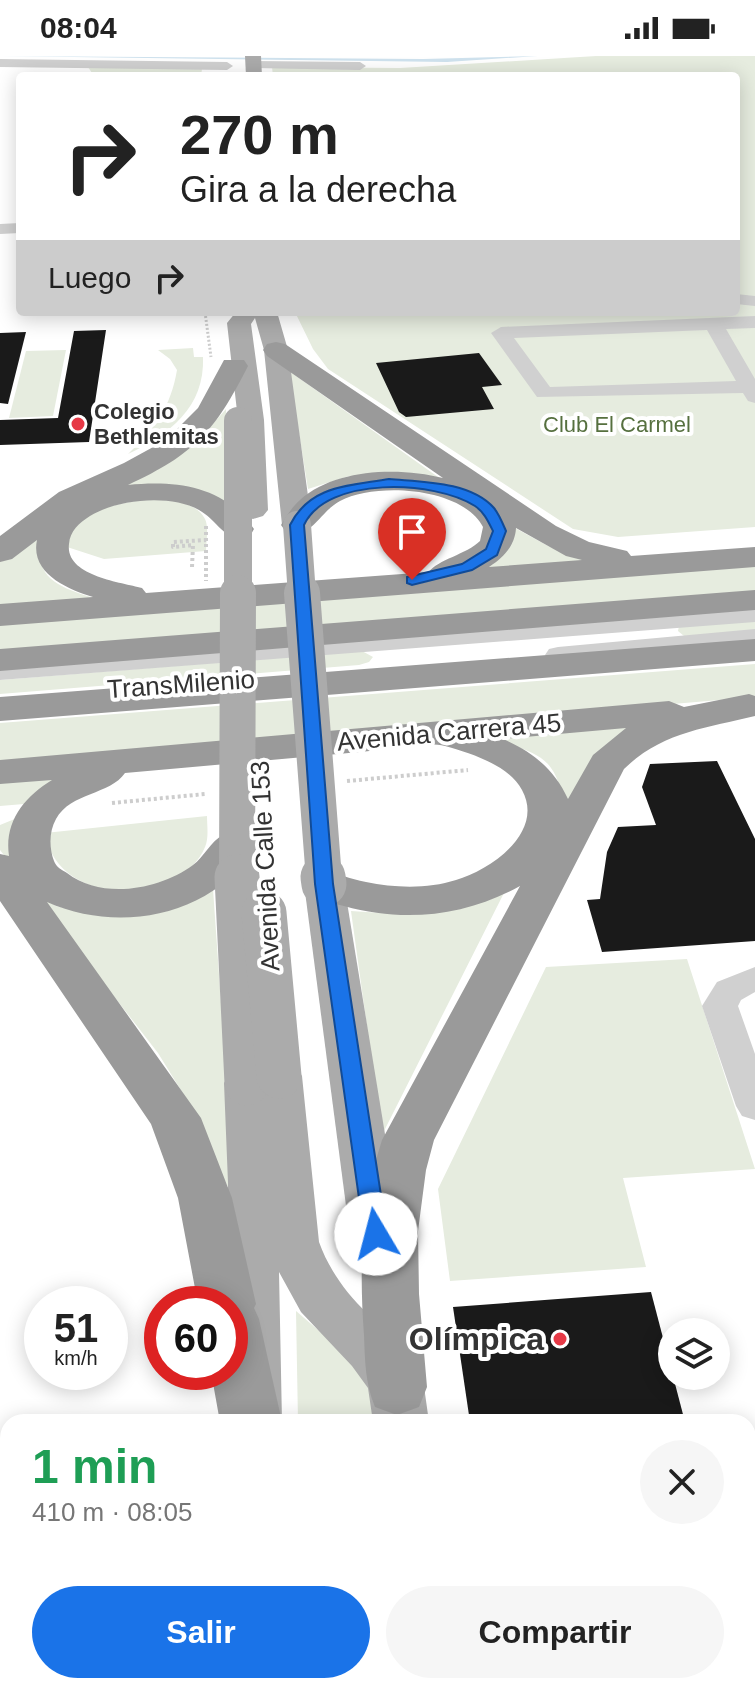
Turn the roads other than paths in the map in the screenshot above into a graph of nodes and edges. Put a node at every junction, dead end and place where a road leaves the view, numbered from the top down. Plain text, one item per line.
1 (0, 63) edge
2 (366, 64) dead end
3 (254, 65) edge
4 (227, 66) edge
5 (230, 316) edge
6 (245, 316) edge
7 (266, 316) edge
8 (614, 316) edge
9 (552, 321) edge
10 (584, 321) edge
11 (755, 322) edge
12 (713, 323) junction
13 (276, 350) junction
14 (234, 366) junction
15 (753, 392) edge
16 (258, 420) junction
17 (297, 525) junction
18 (222, 535) junction
19 (0, 552) edge
20 (755, 557) edge
21 (710, 560) junction
22 (396, 583) junction
23 (213, 598) junction
24 (755, 600) edge
25 (755, 614) edge
26 (0, 615) edge
27 (695, 631) junction
28 (504, 634) junction
29 (755, 637) edge
30 (591, 639) junction
31 (755, 650) edge
32 (451, 651) junction
33 (360, 658) junction
34 (517, 658) junction
35 (0, 660) edge
36 (0, 672) edge
37 (0, 697) edge
38 (752, 705) edge
39 (0, 709) edge
40 (427, 735) junction
41 (163, 758) junction
42 (0, 772) edge
43 (237, 845) junction
44 (0, 868) edge
45 (324, 884) junction
46 (744, 983) edge
47 (263, 1080) junction
48 (755, 1106) edge
49 (223, 1286) edge
50 (246, 1390) edge
51 (399, 1405) edge
52 (251, 1414) edge
53 (253, 1414) edge

1 - 4 street
2 - 3 street
5 - 14 main road, Avenida Calle 153
6 - 16 main road, Avenida Calle 153
7 - 13 main road, Avenida Calle 153
8 - 10 street
9 - 10 street
9 - 15 street
10 - 12 street
11 - 12 street
12 - 15 street
13 - 16 main road, Avenida Calle 153
13 - 21 highway
14 - 16 main road, Avenida Calle 153
14 - 19 highway
16 - 17 main road, Avenida Calle 153
16 - 18 main road, Avenida Calle 153, bridge
16 - 47 main road, Avenida Calle 153, bridge
17 - 22 highway
17 - 45 main road, Avenida Calle 153, bridge
18 - 23 highway
18 - 43 main road, Avenida Calle 153, bridge
20 - 21 highway
21 - 22 highway
22 - 23 highway
23 - 26 highway
24 - 35 highway
25 - 27 street, TransMilenio
27 - 28 street, TransMilenio
27 - 29 street, TransMilenio
27 - 30 street, TransMilenio
27 - 34 street, TransMilenio
28 - 30 street, TransMilenio
28 - 32 street, TransMilenio
28 - 33 street, TransMilenio
30 - 34 street, TransMilenio
31 - 39 highway
32 - 33 street, TransMilenio
32 - 34 street, TransMilenio
33 - 34 street, TransMilenio
33 - 36 street, TransMilenio
33 - 37 street, TransMilenio
38 - 40 highway, Avenida Carrera 45
38 - 51 highway
40 - 41 highway, Avenida Carrera 45
40 - 45 highway
41 - 42 highway, Avenida Carrera 45
41 - 43 highway
43 - 47 main road, Avenida Calle 153, bridge
44 - 49 highway
45 - 51 main road, Avenida Calle 153
46 - 48 street
47 - 51 main road, Avenida Calle 153
47 - 53 main road, Avenida Calle 153
50 - 52 highway

